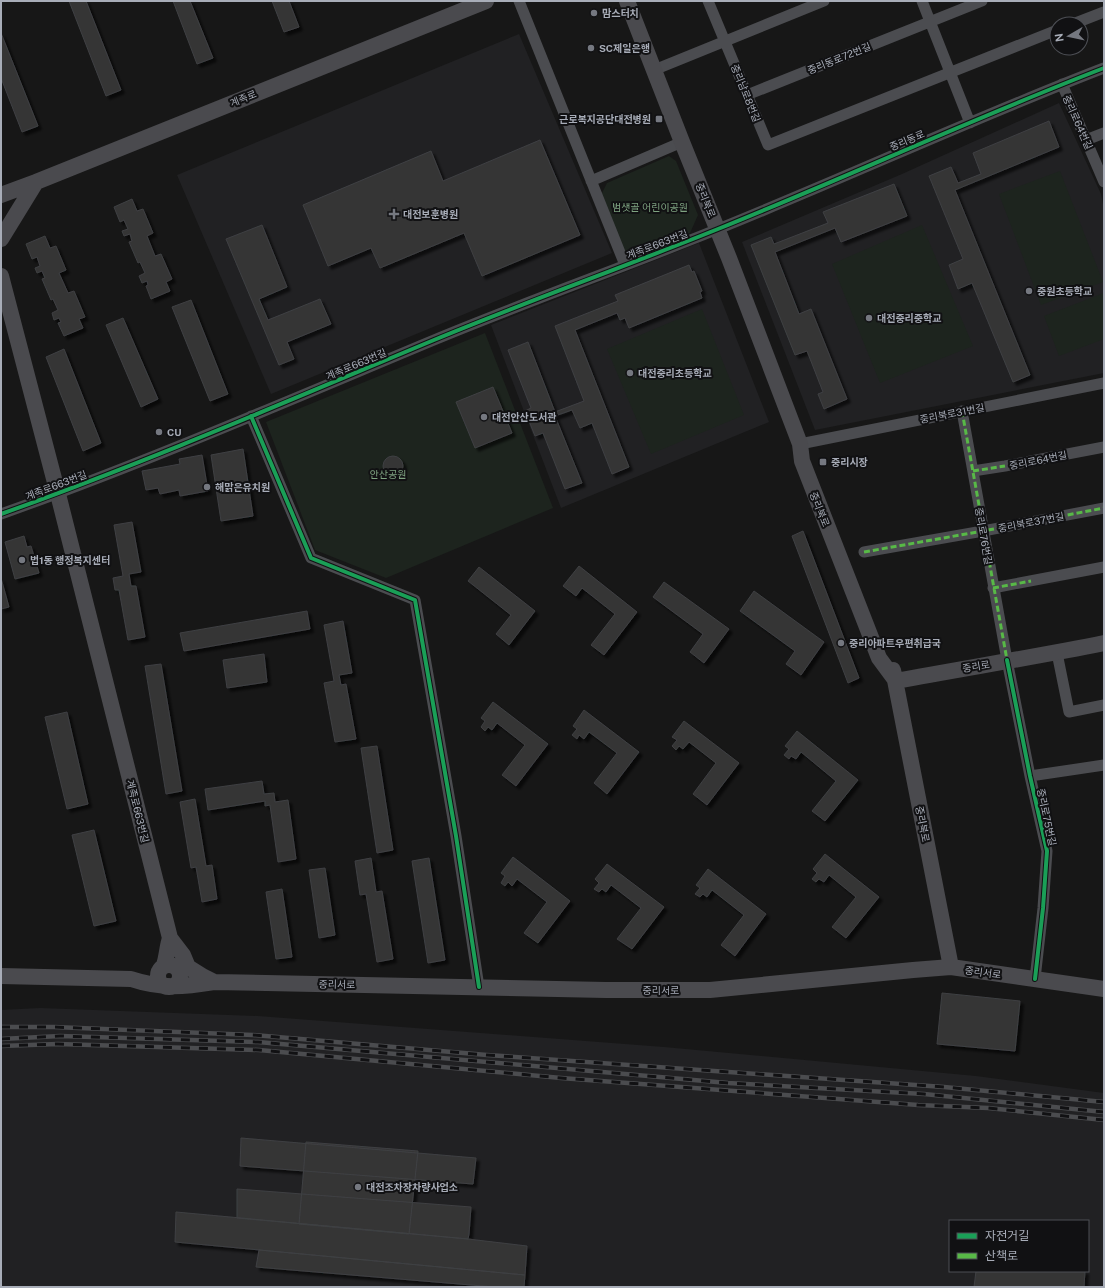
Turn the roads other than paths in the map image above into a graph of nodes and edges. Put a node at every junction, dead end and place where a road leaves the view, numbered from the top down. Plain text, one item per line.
1 (486, 1) edge
2 (519, 1) edge
3 (627, 1) edge
4 (708, 1) edge
5 (824, 1) edge
6 (922, 1) edge
7 (982, 1) edge
8 (1104, 12) edge
9 (1089, 18) edge
10 (930, 22) junction
11 (1049, 33) edge
12 (725, 41) junction
13 (1104, 68) edge
14 (654, 70) junction
15 (950, 72) junction
16 (1062, 84) junction
17 (747, 95) junction
18 (970, 123) junction
19 (1104, 133) edge
20 (1086, 140) junction
21 (682, 142) junction
22 (591, 181) junction
23 (36, 182) junction
24 (1104, 182) edge
25 (1, 195) edge
26 (718, 229) junction
27 (1, 239) edge
28 (625, 265) junction
29 (1, 276) edge
30 (1104, 383) edge
31 (962, 411) junction
32 (251, 416) junction
33 (800, 444) junction
34 (1104, 447) edge
35 (973, 471) junction
36 (58, 494) junction
37 (1104, 508) edge
38 (1, 514) edge
39 (983, 531) junction
40 (864, 552) dead end
41 (1104, 567) edge
42 (993, 588) junction
43 (1104, 643) edge
44 (1057, 652) junction
45 (1007, 660) junction
46 (896, 681) junction
47 (1104, 705) edge
48 (1104, 765) edge
49 (1030, 776) junction
50 (171, 943) junction
51 (951, 967) junction
52 (170, 969) junction
53 (1, 976) edge
54 (135, 978) junction
55 (1035, 979) junction
56 (209, 980) junction
57 (169, 987) junction
58 (479, 987) junction
59 (1104, 989) edge

1 - 23 main road, 계족로
2 - 22 street
3 - 14 main road, 중리북로
4 - 12 street, 중리남로8번길
5 - 12 street
6 - 10 street
7 - 10 street, 중리동로72번길
8 - 9 street
10 - 15 street
10 - 17 street, 중리동로72번길
11 - 15 street
12 - 14 street
12 - 17 street, 중리남로8번길
13 - 16 street, 중리동로
14 - 21 main road, 중리북로
15 - 17 street, 중리남로8번길
15 - 18 street
16 - 18 street, 중리동로
16 - 20 street, 중리로64번길
18 - 26 street, 중리동로
19 - 20 street
20 - 24 street, 중리로64번길
21 - 22 street
21 - 26 main road, 중리북로
22 - 28 street
23 - 25 main road, 계족로
23 - 27 main road
26 - 28 street, 계족로663번길
26 - 33 main road, 중리북로
28 - 32 street, 계족로663번길
29 - 36 main road, 계족로663번길
30 - 31 street, 중리북로31번길
31 - 33 street, 중리북로31번길
31 - 35 street, 중리로76번길
32 - 36 street, 계족로663번길
32 - 58 street
33 - 46 main road, 중리북로
34 - 35 street, 중리로64번길
35 - 39 street, 중리로76번길
36 - 38 street, 계족로663번길
36 - 50 main road, 계족로663번길
37 - 39 street, 중리북로37번길
39 - 40 street, 중리북로37번길
39 - 42 street, 중리로76번길
41 - 42 street
42 - 45 street, 중리로76번길
43 - 44 main road, 중리로
44 - 45 main road, 중리로
44 - 47 street
45 - 46 main road, 중리로
45 - 49 street, 중리로75번길
46 - 51 main road, 중리북로
48 - 49 street
49 - 55 street, 중리로75번길
50 - 52 main road, 계족로663번길
50 - 54 main road
50 - 56 main road
51 - 55 main road, 중리서로
51 - 58 main road, 중리서로
52 - 54 main road
52 - 56 main road
52 - 57 main road, 계족로663번길
53 - 54 main road
54 - 57 main road
55 - 59 main road, 중리서로
56 - 57 main road
56 - 58 main road, 중리서로

